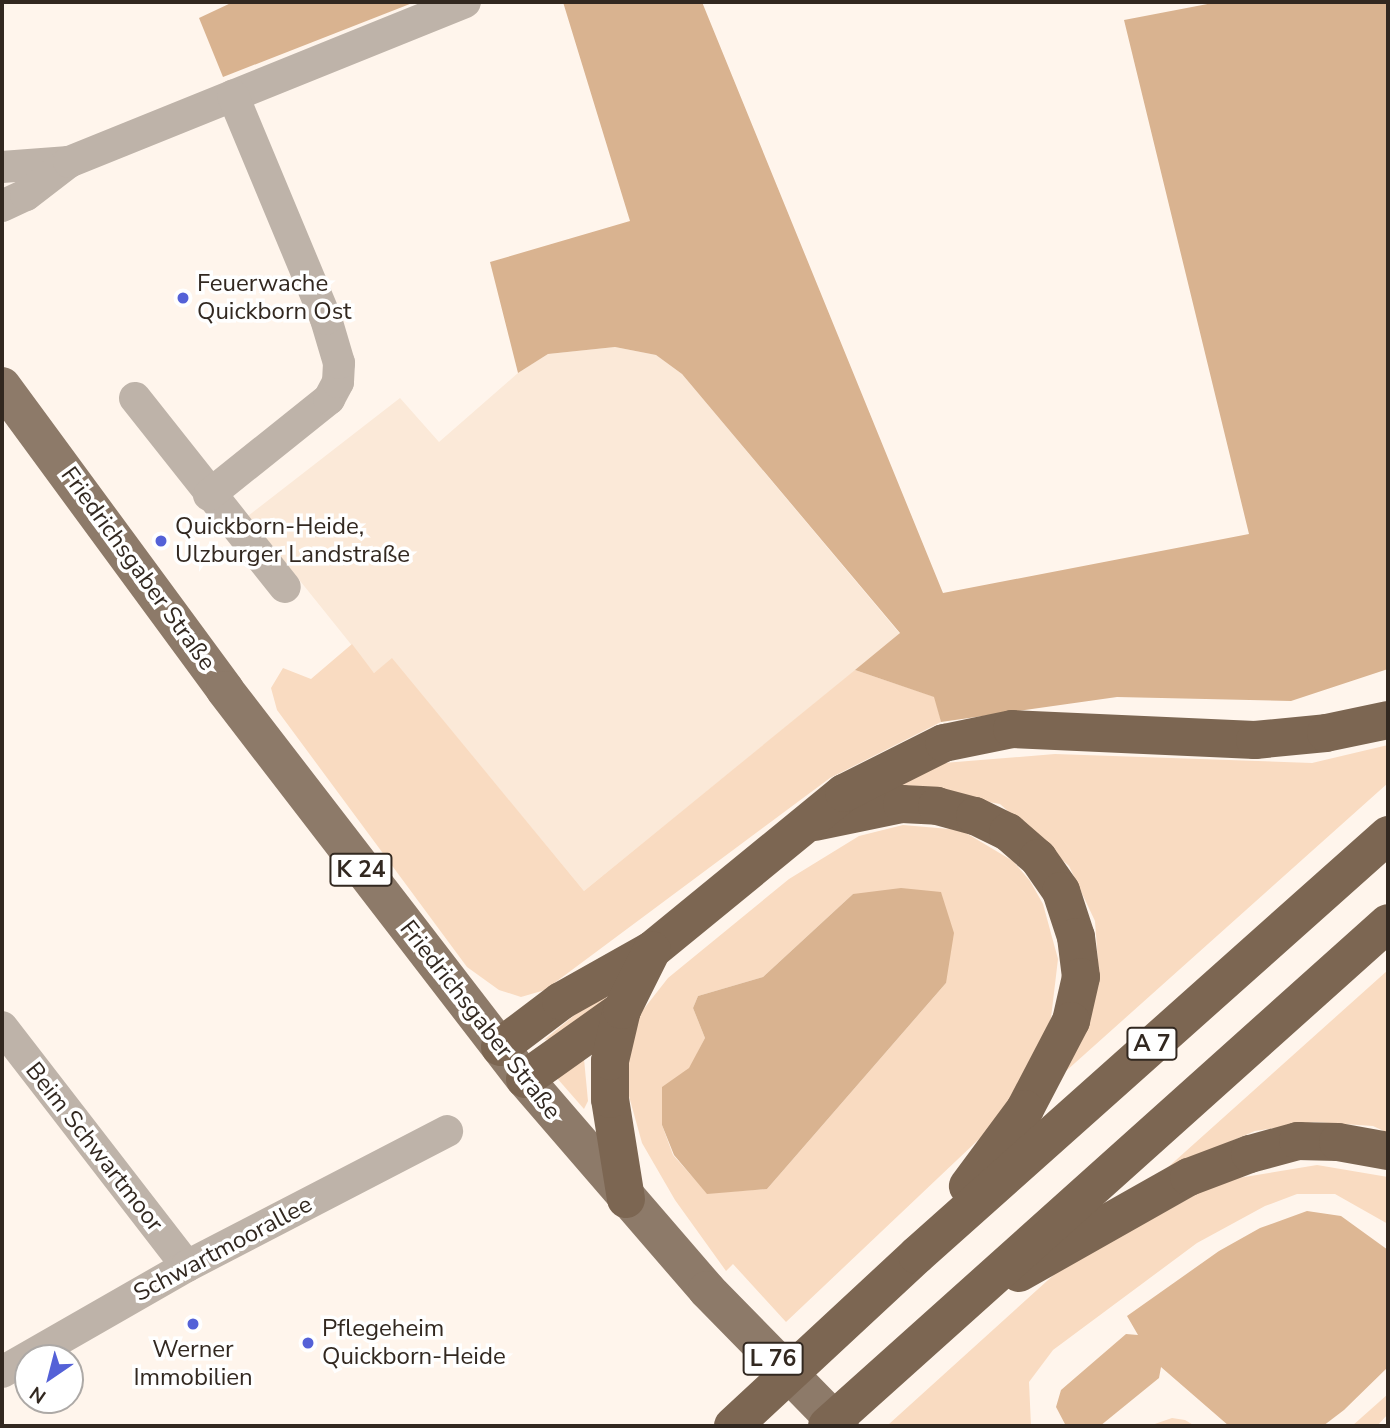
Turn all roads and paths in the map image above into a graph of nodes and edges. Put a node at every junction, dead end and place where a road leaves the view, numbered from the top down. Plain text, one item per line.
1 (465, 2) edge
2 (233, 96) junction
3 (69, 162) junction
4 (2, 167) edge
5 (14, 200) edge
6 (2, 230) edge
7 (2, 385) edge
8 (135, 398) dead end
9 (209, 495) junction
10 (285, 587) dead end
11 (1388, 720) edge
12 (813, 822) junction
13 (1388, 835) edge
14 (1388, 923) edge
15 (652, 950) junction
16 (622, 1010) junction
17 (2, 1027) edge
18 (500, 1047) junction
19 (525, 1079) junction
20 (447, 1131) dead end
21 (1388, 1151) edge
22 (626, 1199) junction
23 (917, 1255) junction
24 (187, 1266) junction
25 (934, 1326) junction
26 (2, 1372) edge
27 (733, 1426) edge
28 (827, 1426) edge
29 (840, 1426) edge

1 - 2 street
2 - 3 street
2 - 9 street
3 - 4 street
3 - 5 street
5 - 6 street
7 - 18 main road, Friedrichsgaber Straße / K 24
8 - 9 street
9 - 10 street
11 - 12 highway
12 - 15 highway
12 - 23 highway
13 - 23 highway, A 7
14 - 25 highway, A 7
15 - 16 highway
15 - 18 highway
16 - 19 highway
16 - 22 highway
17 - 24 street, Beim Schwartmoor
18 - 19 main road, Friedrichsgaber Straße / L 76
19 - 22 main road, Friedrichsgaber Straße / L 76
20 - 24 street, Schwartmoorallee
21 - 25 highway
22 - 29 main road, Friedrichsgaber Straße / L 76
23 - 27 highway, A 7
24 - 26 street, Schwartmoorallee
25 - 28 highway, A 7

